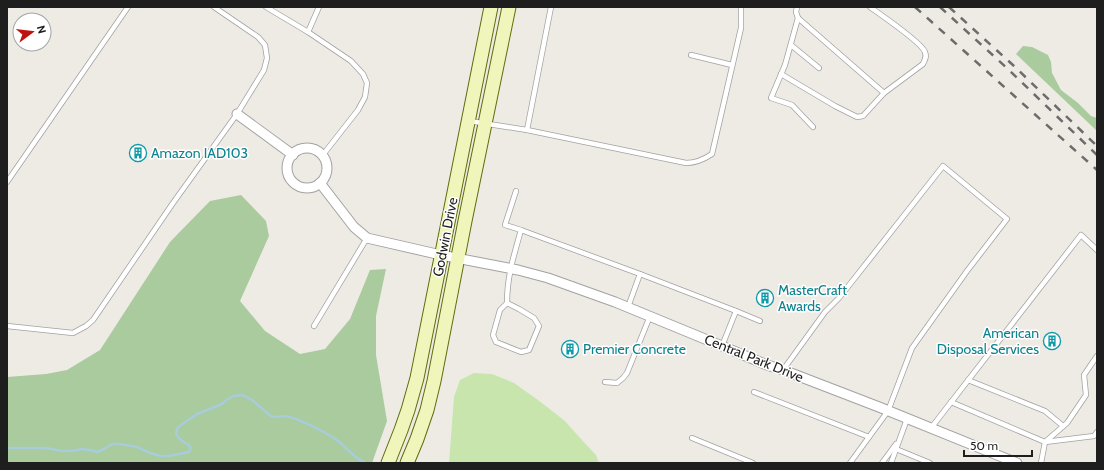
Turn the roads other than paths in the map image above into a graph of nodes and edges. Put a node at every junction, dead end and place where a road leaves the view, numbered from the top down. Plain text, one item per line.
1 (128, 7) edge
2 (214, 7) edge
3 (266, 7) edge
4 (319, 7) edge
5 (492, 7) edge
6 (510, 7) edge
7 (551, 7) edge
8 (741, 7) edge
9 (797, 7) edge
10 (870, 7) edge
11 (798, 18) junction
12 (308, 32) junction
13 (791, 45) junction
14 (691, 55) dead end
15 (732, 65) junction
16 (819, 68) dead end
17 (781, 74) junction
18 (884, 93) junction
19 (237, 114) junction
20 (469, 120) junction
21 (486, 123) junction
22 (813, 126) dead end
23 (527, 130) junction
24 (292, 154) junction
25 (322, 156) junction
26 (7, 182) edge
27 (320, 183) junction
28 (516, 191) dead end
29 (522, 230) junction
30 (367, 238) junction
31 (1097, 250) edge
32 (441, 255) junction
33 (458, 259) junction
34 (510, 268) junction
35 (640, 274) junction
36 (507, 303) junction
37 (628, 307) junction
38 (736, 311) junction
39 (650, 316) junction
40 (760, 321) dead end
41 (7, 326) edge
42 (314, 326) dead end
43 (722, 346) junction
44 (1097, 356) edge
45 (783, 370) junction
46 (968, 380) junction
47 (605, 382) dead end
48 (754, 392) dead end
49 (951, 402) junction
50 (888, 411) junction
51 (907, 419) junction
52 (1063, 426) junction
53 (931, 428) junction
54 (1096, 436) edge
55 (869, 437) junction
56 (692, 438) dead end
57 (900, 439) junction
58 (1045, 442) junction
59 (896, 449) junction
60 (388, 463) edge
61 (407, 463) edge
62 (753, 463) edge
63 (850, 463) edge
64 (882, 463) edge
65 (891, 463) edge
66 (930, 463) edge
67 (1017, 463) edge
68 (1041, 463) edge

1 - 26 lane
2 - 19 lane
3 - 12 lane
4 - 12 lane
5 - 20 street, Godwin Drive
6 - 21 street, Godwin Drive
7 - 23 lane
8 - 15 lane
9 - 11 lane
10 - 18 lane
11 - 13 lane
11 - 18 lane
12 - 25 lane
13 - 16 lane
13 - 17 lane
14 - 15 lane
15 - 23 lane
17 - 18 lane
17 - 22 lane
19 - 24 street
19 - 41 lane
20 - 21 lane
20 - 32 street, Godwin Drive
21 - 23 lane
21 - 33 street, Godwin Drive
24 - 25 street
24 - 27 street
25 - 27 street
27 - 30 street
28 - 29 lane
29 - 34 lane
29 - 35 lane
30 - 32 street, Central Park Drive
30 - 42 lane
31 - 46 lane
32 - 33 street, Central Park Drive
32 - 60 street, Godwin Drive
33 - 34 street, Central Park Drive
33 - 61 street, Godwin Drive
34 - 36 lane
34 - 37 street, Central Park Drive
35 - 37 lane
35 - 38 lane
36 - 36 lane
37 - 39 street, Central Park Drive
38 - 40 lane
38 - 43 lane
39 - 43 street, Central Park Drive
39 - 47 lane
43 - 45 street, Central Park Drive
44 - 52 lane
45 - 50 street, Central Park Drive
45 - 50 lane
46 - 49 lane
46 - 52 lane
48 - 55 lane
49 - 53 lane
49 - 58 lane
50 - 51 street, Central Park Drive
50 - 55 lane
51 - 53 street, Central Park Drive
51 - 57 lane
52 - 58 lane
53 - 67 street, Central Park Drive
54 - 58 lane
55 - 63 lane
56 - 62 lane
57 - 59 lane
57 - 64 lane
58 - 68 lane
59 - 65 lane
59 - 66 lane

